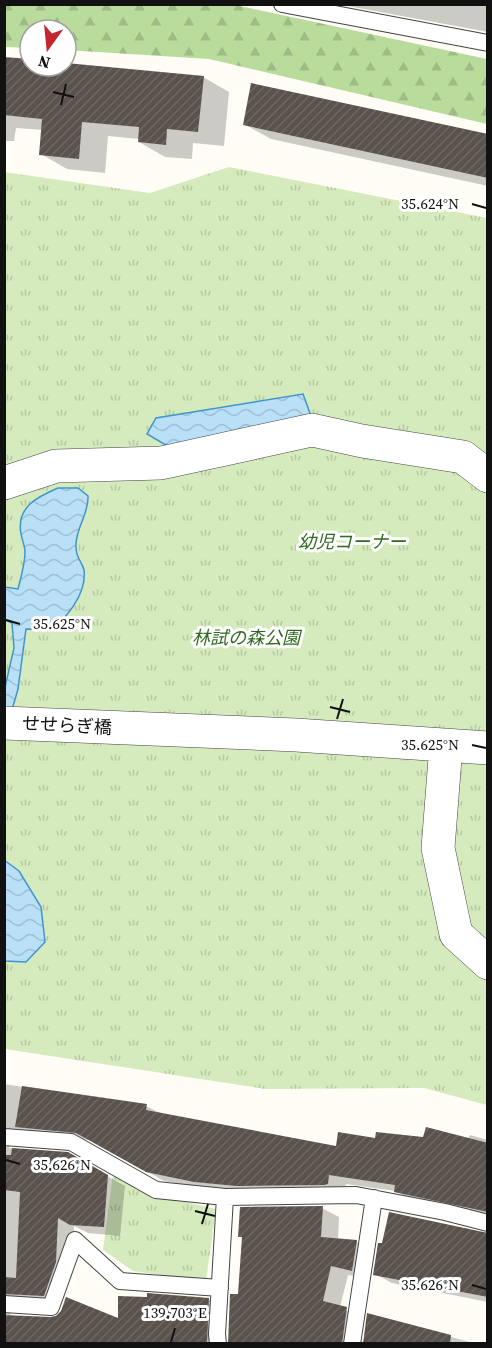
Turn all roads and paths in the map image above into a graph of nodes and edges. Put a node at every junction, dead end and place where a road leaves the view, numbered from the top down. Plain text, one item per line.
1 (282, 4) edge
2 (488, 43) edge
3 (488, 476) edge
4 (4, 483) edge
5 (4, 723) edge
6 (446, 746) junction
7 (488, 748) edge
8 (488, 963) edge
9 (4, 1137) edge
10 (225, 1197) junction
11 (374, 1198) junction
12 (488, 1223) edge
13 (220, 1288) junction
14 (4, 1304) edge
15 (218, 1344) edge
16 (352, 1344) edge

1 - 2 lane
3 - 4 street
5 - 6 street, せせらぎ橋
6 - 7 street, せせらぎ橋
6 - 8 street
9 - 10 lane
10 - 11 lane
10 - 13 lane
11 - 12 lane
11 - 16 lane
13 - 14 lane
13 - 15 lane

